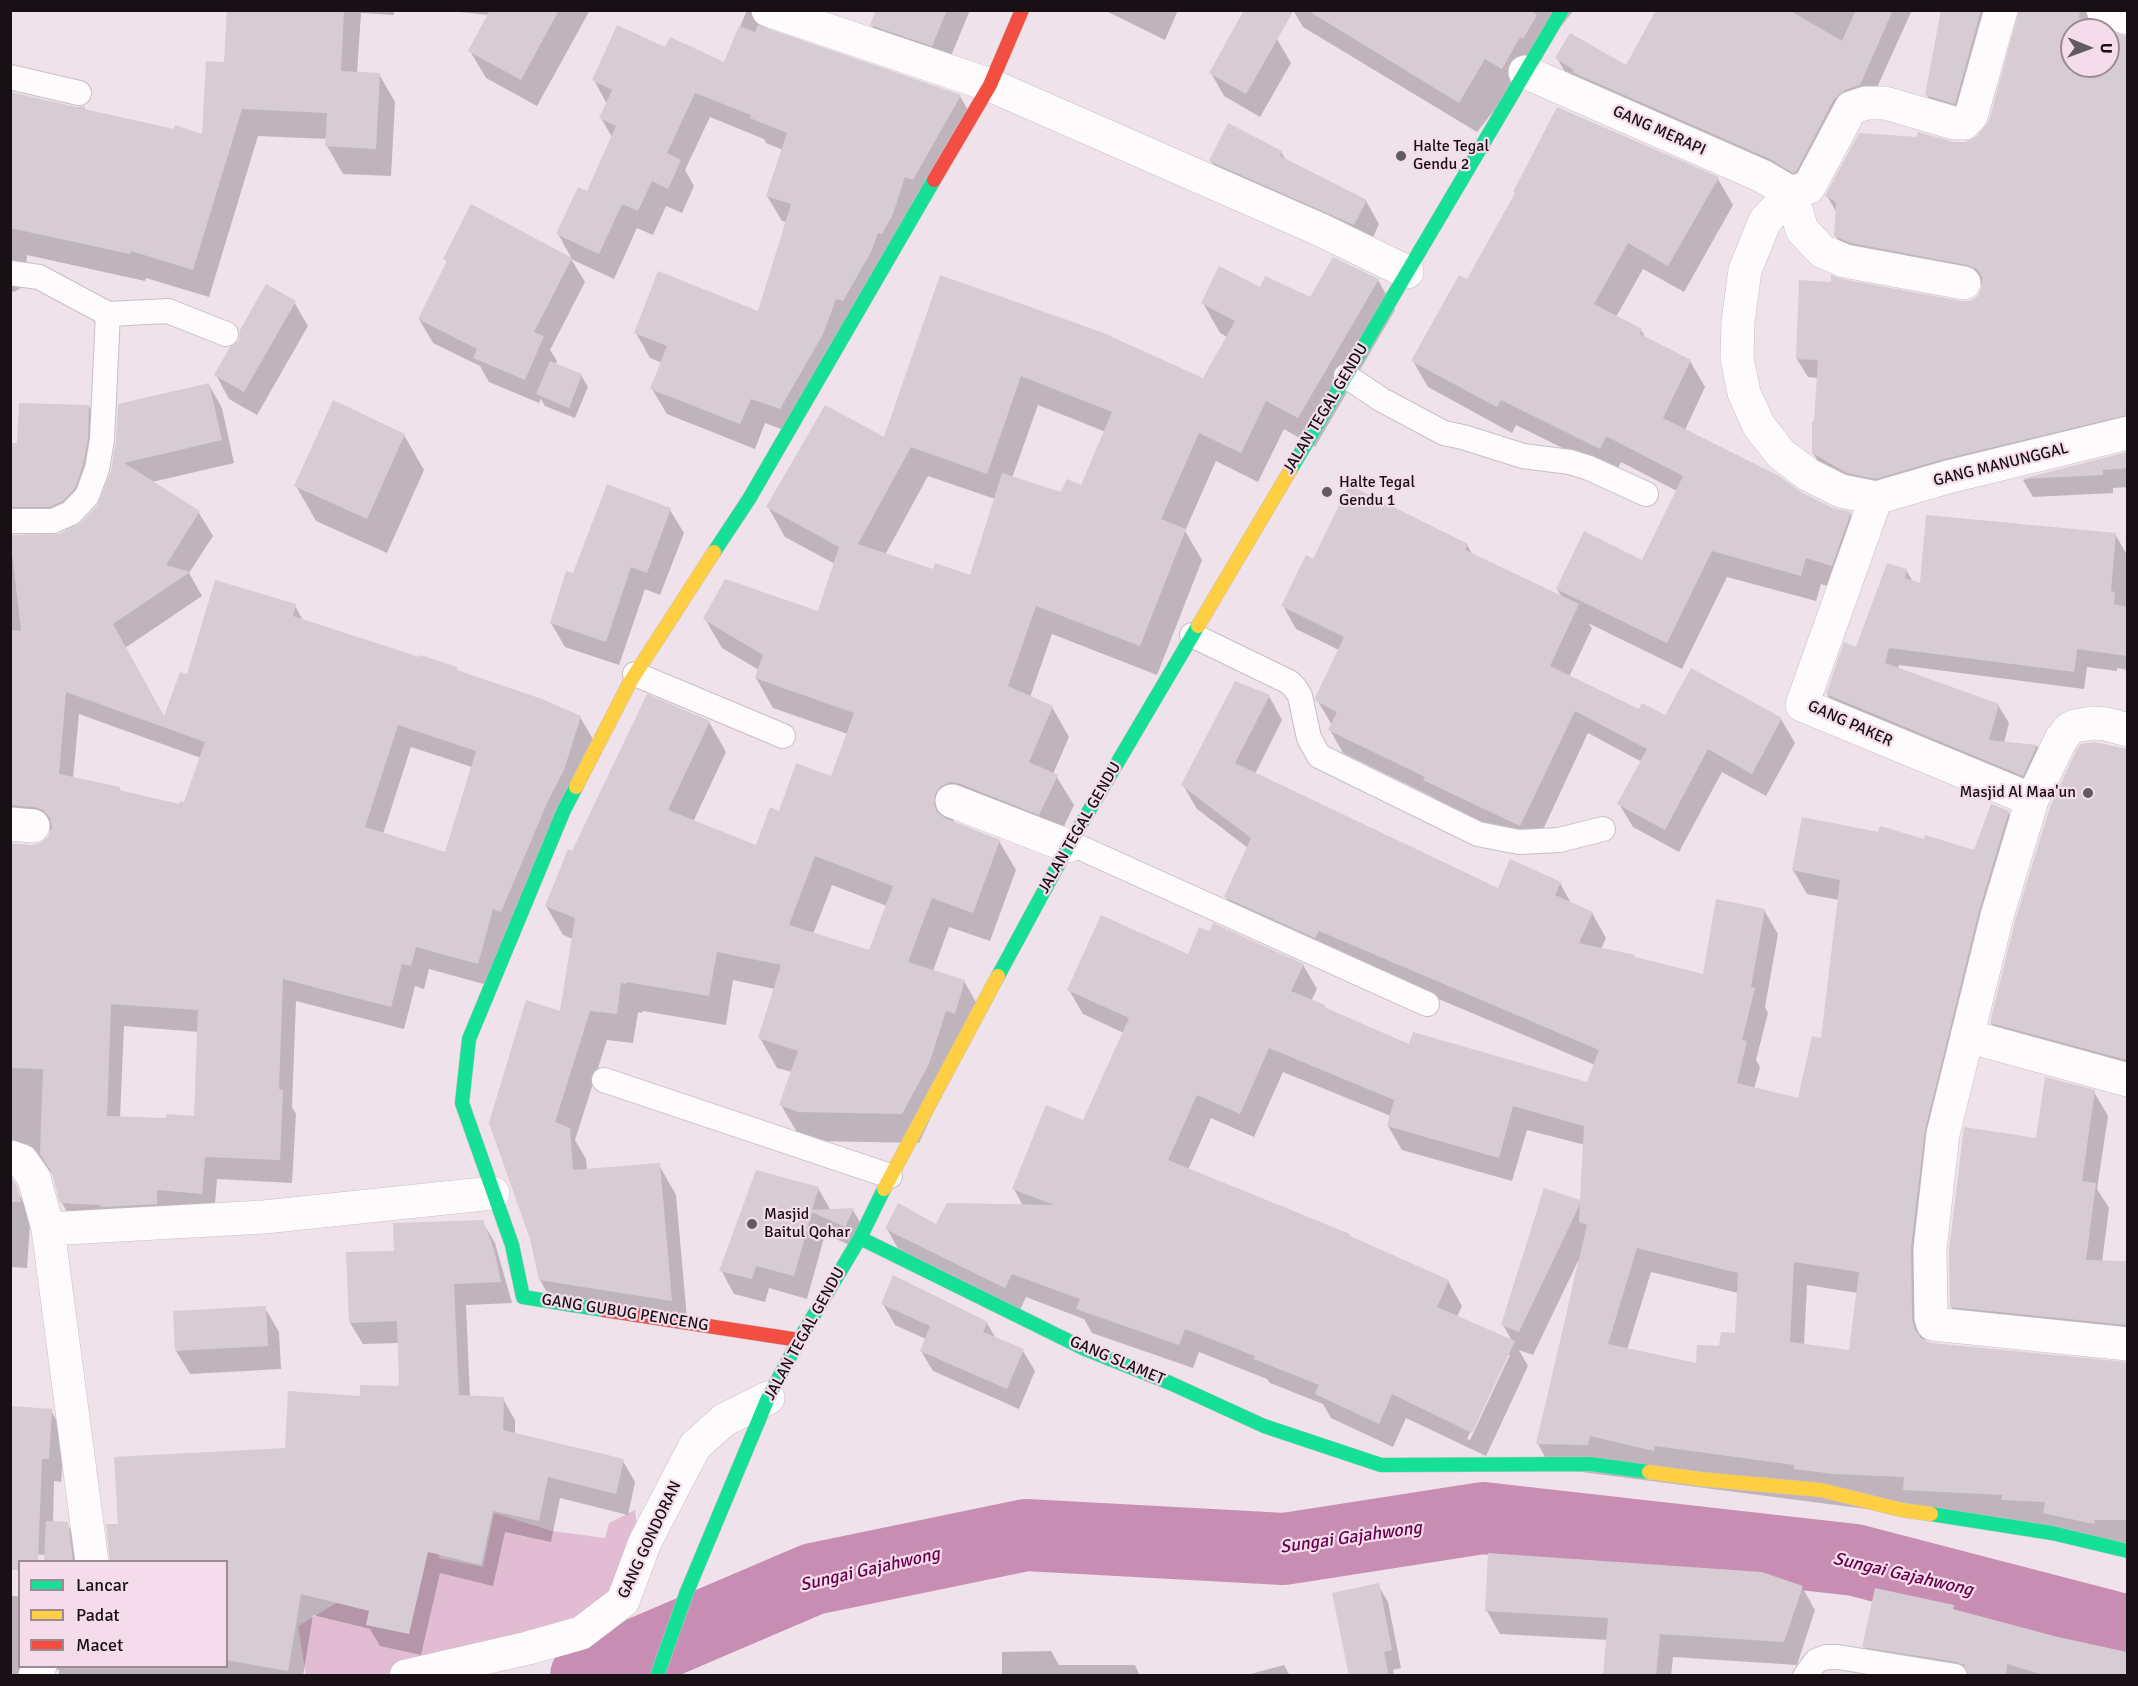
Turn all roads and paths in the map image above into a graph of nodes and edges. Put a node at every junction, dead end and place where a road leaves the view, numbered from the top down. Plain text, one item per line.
1 (768, 10) edge
2 (1022, 10) edge
3 (1562, 10) edge
4 (2001, 10) edge
5 (2103, 10) edge
6 (2127, 18) edge
7 (1526, 72) junction
8 (10, 77) edge
9 (990, 85) junction
10 (79, 93) dead end
11 (1791, 193) junction
12 (1407, 272) junction
13 (10, 273) edge
14 (1964, 283) dead end
15 (108, 314) junction
16 (226, 334) dead end
17 (1346, 376) junction
18 (2127, 433) edge
19 (1646, 494) dead end
20 (1876, 498) junction
21 (10, 521) edge
22 (1192, 635) junction
23 (635, 674) junction
24 (2127, 730) edge
25 (783, 736) dead end
26 (2032, 800) junction
27 (952, 801) dead end
28 (1603, 829) dead end
29 (1069, 844) junction
30 (1427, 1004) dead end
31 (1967, 1036) junction
32 (604, 1080) dead end
33 (2127, 1080) edge
34 (10, 1157) edge
35 (890, 1176) junction
36 (493, 1193) junction
37 (48, 1229) junction
38 (860, 1238) junction
39 (799, 1340) junction
40 (2127, 1344) edge
41 (768, 1398) junction
42 (2127, 1551) edge
43 (92, 1560) edge
44 (406, 1676) edge
45 (657, 1676) edge
46 (1805, 1676) edge
47 (1955, 1676) edge

1 - 9 street
2 - 9 street
3 - 7 street, JALAN TEGAL GENDU
4 - 11 street
5 - 6 street
7 - 11 street, GANG MERAPI
7 - 12 street, JALAN TEGAL GENDU
8 - 10 lane
9 - 12 street
9 - 23 street
11 - 14 street
11 - 20 street
12 - 17 street, JALAN TEGAL GENDU
13 - 15 lane
15 - 16 lane
15 - 21 lane
17 - 19 lane
17 - 22 street, JALAN TEGAL GENDU
18 - 20 street, GANG MANUNGGAL
20 - 26 street, GANG PAKER
22 - 28 lane
22 - 29 street, JALAN TEGAL GENDU
23 - 25 lane
23 - 36 street
24 - 26 street
26 - 31 street
27 - 29 street
29 - 30 lane
29 - 35 street, JALAN TEGAL GENDU
31 - 33 street
31 - 40 street
32 - 35 lane
34 - 37 street
35 - 38 street, JALAN TEGAL GENDU
36 - 37 street
36 - 39 street, GANG GUBUG PENCENG
37 - 43 street
38 - 39 street, JALAN TEGAL GENDU
38 - 42 street, GANG SLAMET
39 - 41 street, JALAN TEGAL GENDU
41 - 44 street, GANG GONDORAN
41 - 45 street, JALAN TEGAL GENDU
46 - 47 lane

